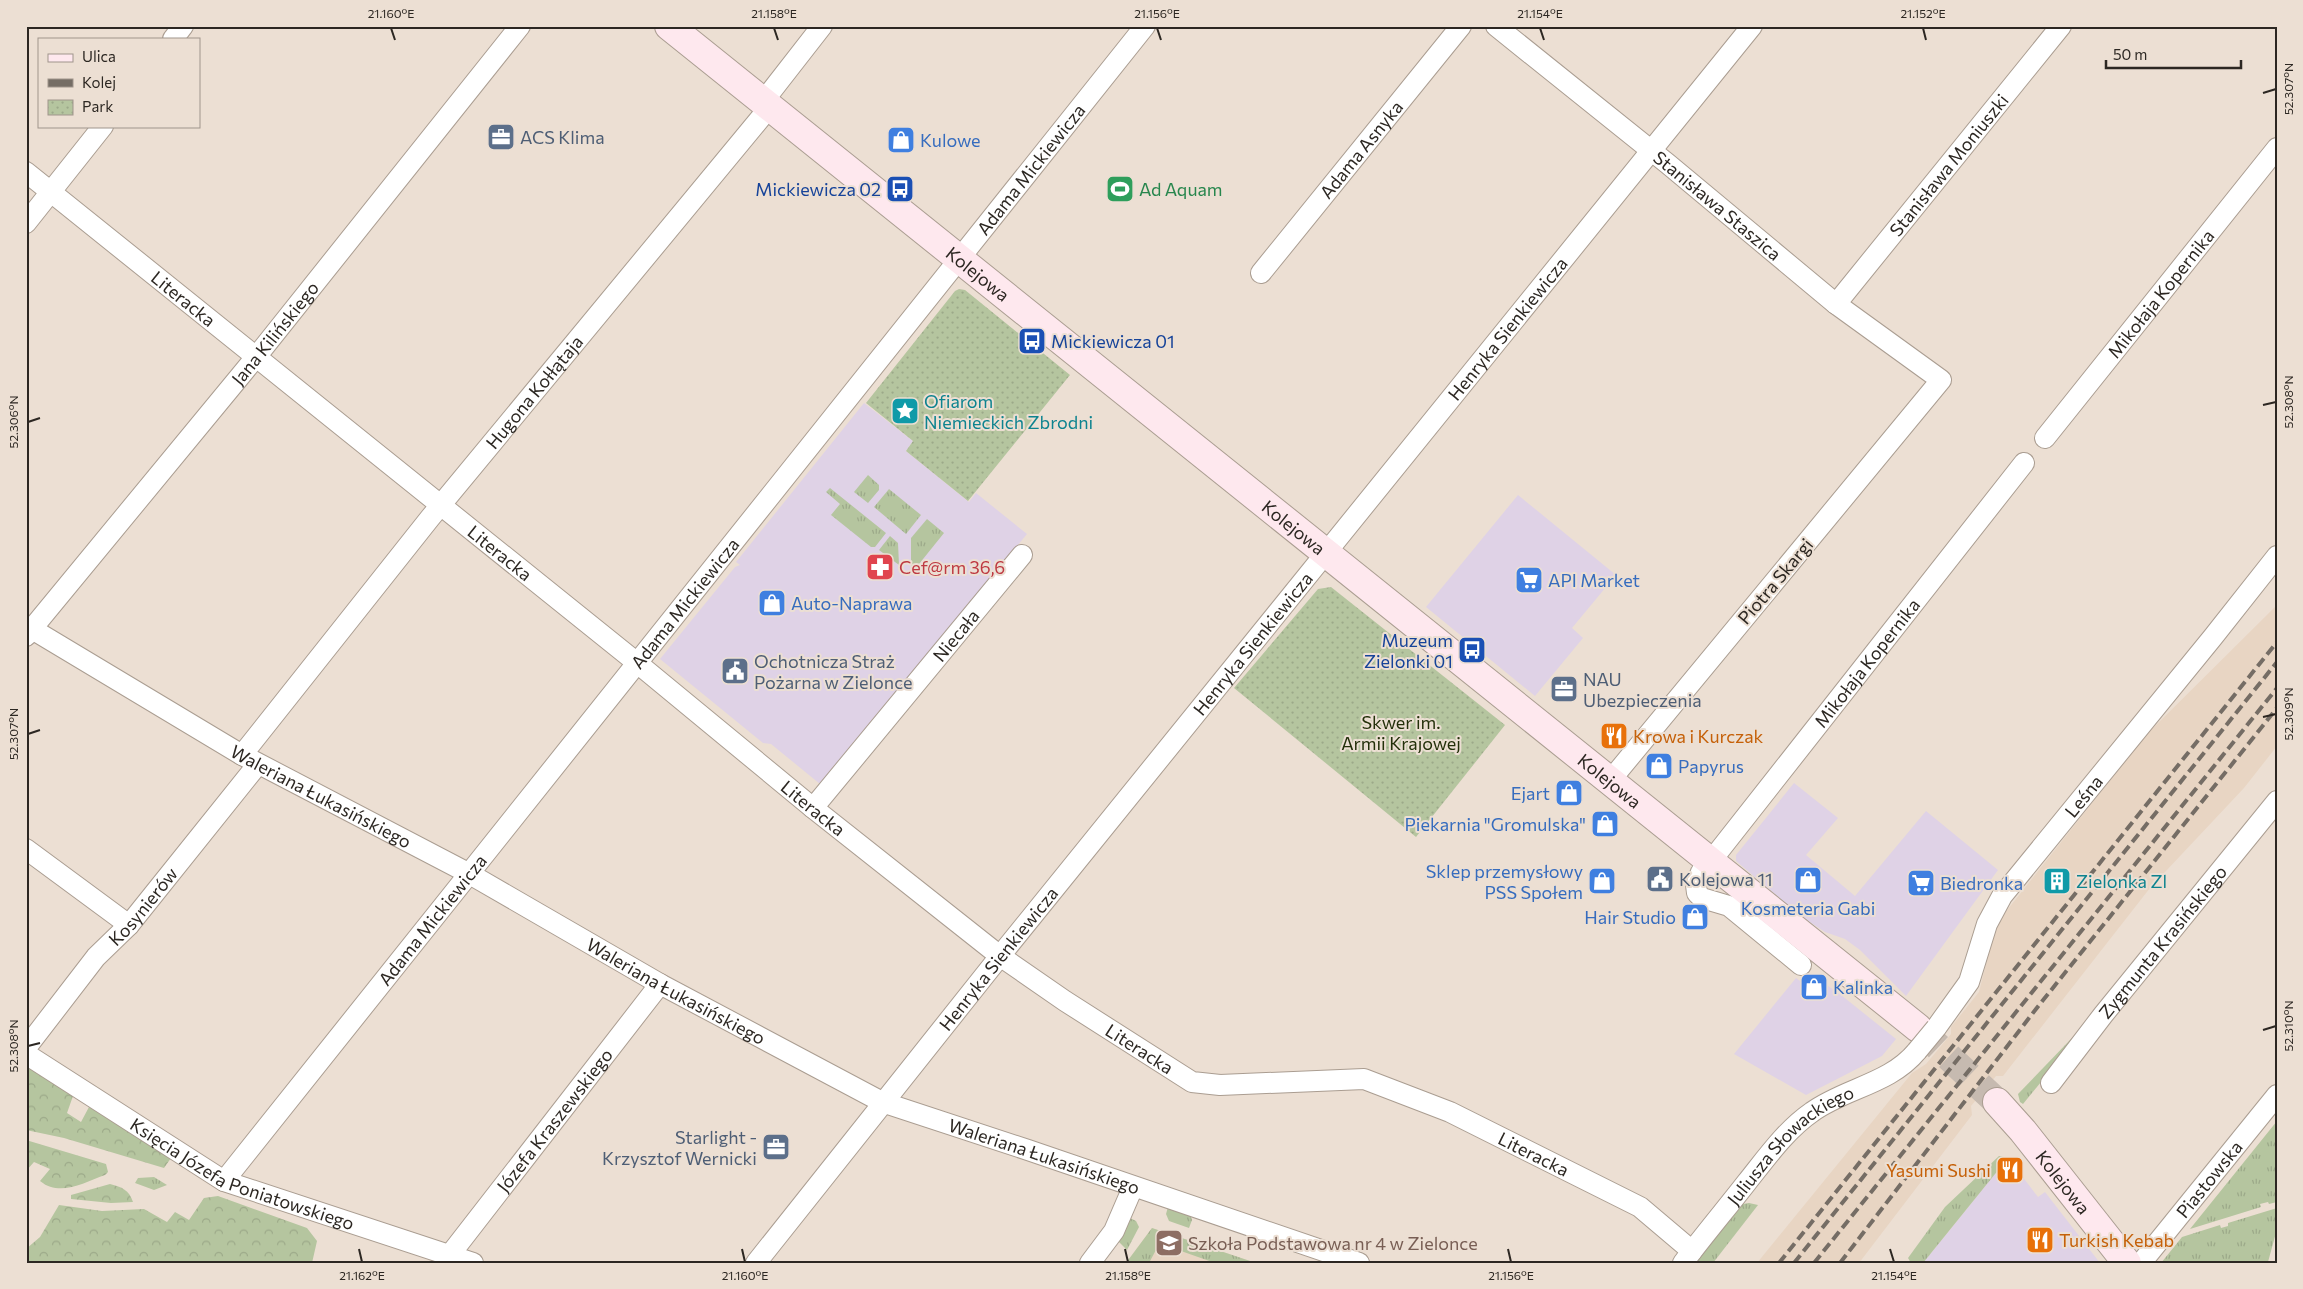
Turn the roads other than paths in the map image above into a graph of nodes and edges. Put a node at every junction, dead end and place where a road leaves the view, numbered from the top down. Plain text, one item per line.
1 (183, 26) edge
2 (520, 26) edge
3 (670, 26) edge
4 (822, 26) edge
5 (1145, 26) edge
6 (1461, 26) edge
7 (1496, 26) edge
8 (1752, 26) edge
9 (2061, 26) edge
10 (174, 38) edge
11 (766, 104) junction
12 (101, 128) edge
13 (2277, 148) edge
14 (1652, 152) junction
15 (26, 172) edge
16 (51, 192) junction
17 (26, 223) edge
18 (960, 259) junction
19 (1261, 273) dead end
20 (1836, 304) junction
21 (256, 358) junction
22 (1941, 380) joint
23 (2044, 438) dead end
24 (2024, 463) dead end
25 (441, 505) junction
26 (1022, 555) dead end
27 (1326, 555) junction
28 (2277, 556) edge
29 (29, 633) edge
30 (636, 662) junction
31 (250, 760) junction
32 (1609, 782) junction
33 (2277, 801) edge
34 (813, 808) junction
35 (26, 849) edge
36 (1706, 867) junction
37 (468, 873) junction
38 (129, 926) junction
39 (1000, 956) junction
40 (1801, 965) dead end
41 (660, 984) junction
42 (1924, 1036) junction
43 (26, 1048) edge
44 (26, 1054) edge
45 (2051, 1083) dead end
46 (2277, 1095) edge
47 (882, 1102) junction
48 (1997, 1102) tunnel mouth
49 (224, 1181) junction
50 (1133, 1187) junction
51 (449, 1256) junction
52 (1687, 1257) edge
53 (472, 1263) edge
54 (756, 1263) edge
55 (1090, 1263) edge
56 (1359, 1263) edge
57 (2127, 1263) edge
58 (2141, 1263) edge

1 - 10 street
2 - 21 street, Jana Kilińskiego
3 - 11 street, Kolejowa
4 - 11 street, Hugona Kołłątaja
5 - 18 street, Adama Mickiewicza
6 - 19 street, Adama Asnyka
7 - 14 street, Stanisława Staszica
8 - 14 street, Henryka Sienkiewicza
9 - 20 street, Stanisława Moniuszki
11 - 18 street, Kolejowa
11 - 25 street, Hugona Kołłątaja
12 - 16 street
13 - 23 street, Mikołaja Kopernika
14 - 20 street, Stanisława Staszica
14 - 27 street, Henryka Sienkiewicza
15 - 16 street, Literacka
16 - 17 street
16 - 21 street, Literacka
18 - 27 street, Kolejowa
18 - 30 street, Adama Mickiewicza
20 - 22 street, Stanisława Staszica
21 - 25 street, Literacka
21 - 29 street, Jana Kilińskiego
22 - 32 street, Piotra Skargi
24 - 36 street, Mikołaja Kopernika
25 - 30 street, Literacka
25 - 31 street, Hugona Kołłątaja
26 - 34 street, Niecała
27 - 32 street, Kolejowa
27 - 39 street, Henryka Sienkiewicza
28 - 42 street, Leśna
29 - 31 street, Waleriana Łukasińskiego
30 - 34 street, Literacka
30 - 37 street, Adama Mickiewicza
31 - 37 street, Waleriana Łukasińskiego
31 - 38 street, Kosynierów
32 - 36 street, Kolejowa
33 - 45 street, Zygmunta Krasińskiego
34 - 39 street, Literacka
35 - 38 street
36 - 40 street
36 - 42 street, Kolejowa
37 - 41 street, Waleriana Łukasińskiego
37 - 49 street, Adama Mickiewicza
38 - 43 street, Kosynierów
39 - 47 street, Henryka Sienkiewicza
39 - 52 street, Literacka
41 - 47 street, Waleriana Łukasińskiego
41 - 51 street, Józefa Kraszewskiego
42 - 52 street, Juliusza Słowackiego
44 - 49 street, Księcia Józefa Poniatowskiego
46 - 58 street, Piastowska
47 - 50 street, Waleriana Łukasińskiego
47 - 54 street, Henryka Sienkiewicza
48 - 57 street, Kolejowa
49 - 51 street, Księcia Józefa Poniatowskiego
50 - 55 street
50 - 56 street, Waleriana Łukasińskiego
51 - 53 street, Księcia Józefa Poniatowskiego

